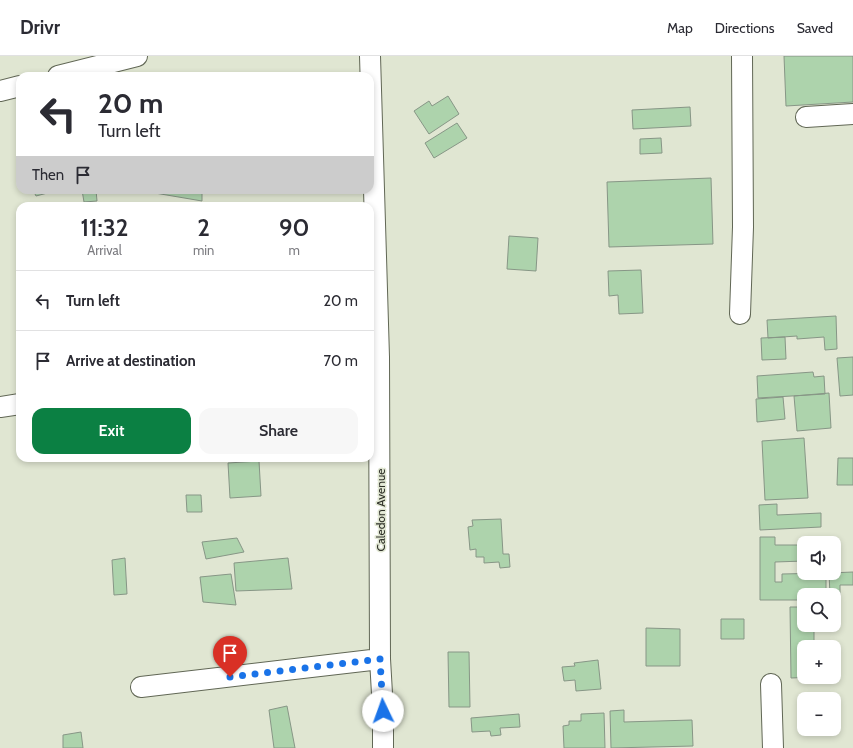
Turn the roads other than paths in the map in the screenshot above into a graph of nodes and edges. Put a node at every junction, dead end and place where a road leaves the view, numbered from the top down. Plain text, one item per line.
1 (137, 56) edge
2 (370, 56) edge
3 (742, 56) edge
4 (74, 72) edge
5 (370, 72) edge
6 (16, 87) edge
7 (0, 91) edge
8 (853, 114) edge
9 (806, 117) dead end
10 (374, 298) edge
11 (740, 314) dead end
12 (375, 358) edge
13 (16, 405) edge
14 (0, 407) edge
15 (380, 659) junction
16 (771, 684) dead end
17 (141, 687) dead end
18 (383, 748) edge
19 (773, 748) edge

1 - 4 street
2 - 5 street, Caledon Avenue
3 - 11 street
6 - 7 street
8 - 9 street
10 - 12 street, Caledon Avenue
12 - 15 street, Caledon Avenue
13 - 14 street
15 - 17 street
15 - 18 street, Caledon Avenue
16 - 19 street

